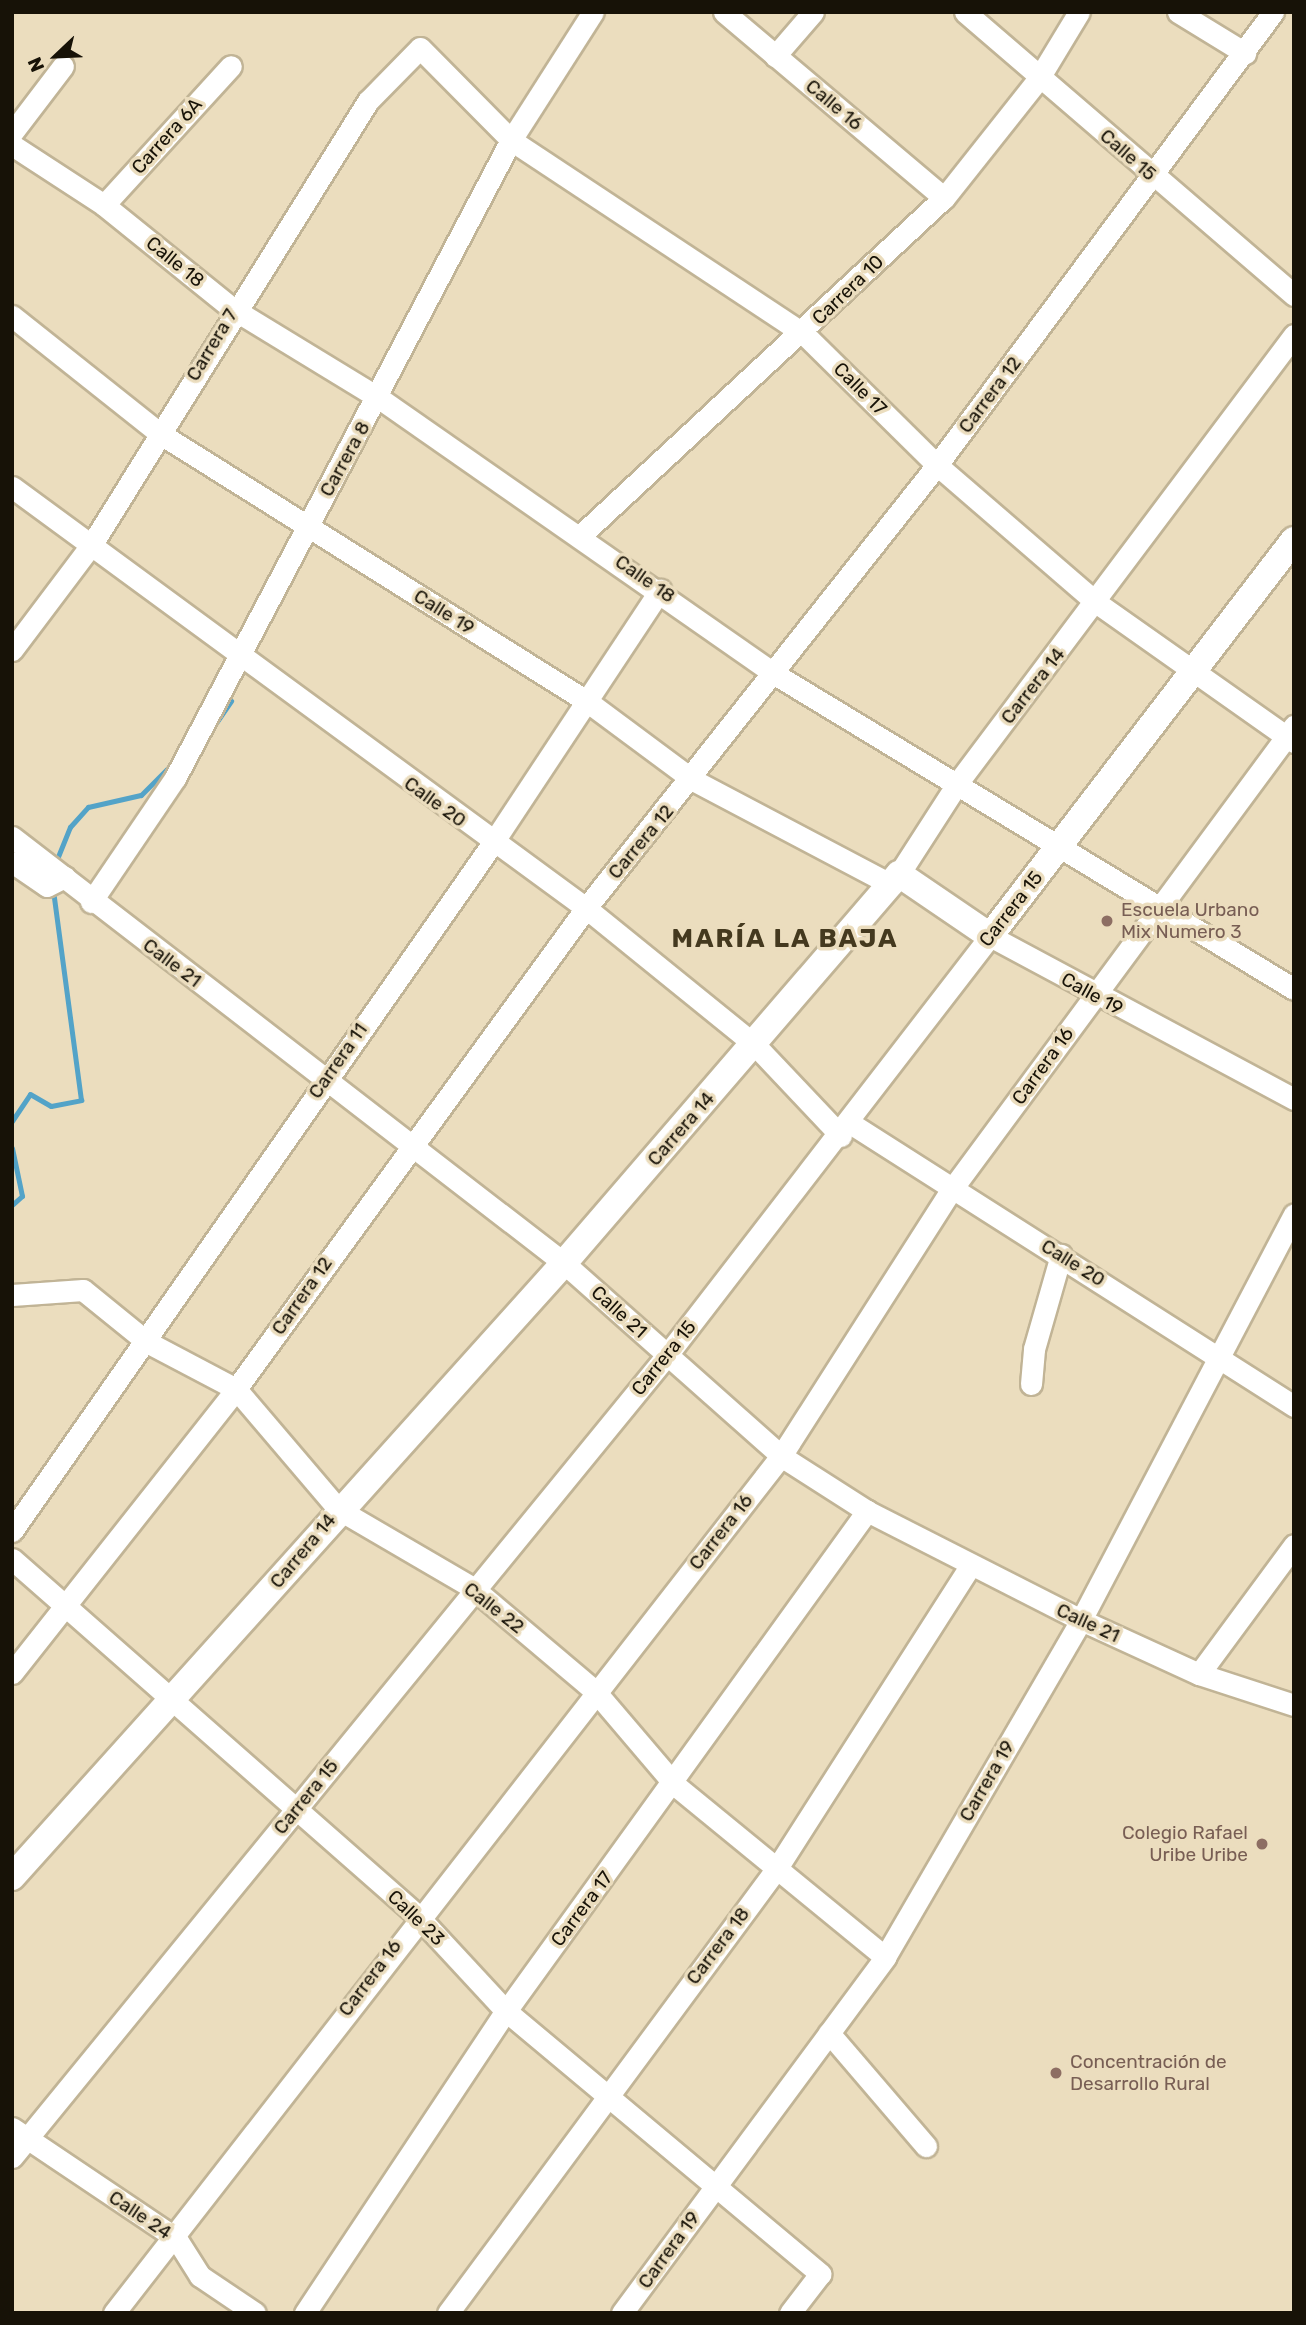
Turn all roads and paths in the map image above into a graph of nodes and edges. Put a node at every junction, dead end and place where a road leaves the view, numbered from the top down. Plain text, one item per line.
1 (593, 12) edge
2 (723, 12) edge
3 (813, 12) edge
4 (965, 12) edge
5 (1079, 12) edge
6 (1178, 12) edge
7 (1273, 12) edge
8 (420, 48) joint
9 (1245, 52) junction
10 (775, 56) junction
11 (63, 66) dead end
12 (231, 66) dead end
13 (1039, 78) junction
14 (12, 133) edge
15 (511, 140) junction
16 (12, 145) edge
17 (1154, 176) junction
18 (944, 198) junction
19 (104, 205) junction
20 (1294, 295) edge
21 (233, 309) junction
22 (12, 316) edge
23 (803, 333) junction
24 (1294, 335) edge
25 (379, 398) junction
26 (159, 433) junction
27 (937, 465) junction
28 (12, 487) edge
29 (307, 527) junction
30 (581, 535) junction
31 (1294, 540) edge
32 (92, 544) junction
33 (660, 590) junction
34 (1097, 603) junction
35 (12, 650) edge
36 (235, 655) junction
37 (773, 673) junction
38 (1190, 673) junction
39 (588, 702) junction
40 (1291, 735) edge
41 (692, 780) junction
42 (959, 781) junction
43 (12, 837) edge
44 (492, 844) junction
45 (1063, 844) junction
46 (12, 862) edge
47 (895, 880) junction
48 (56, 881) junction
49 (91, 902) junction
50 (1160, 907) junction
51 (586, 908) junction
52 (990, 936) junction
53 (1294, 989) edge
54 (1094, 996) junction
55 (755, 1045) junction
56 (326, 1077) junction
57 (1294, 1099) edge
58 (846, 1129) junction
59 (412, 1140) junction
60 (952, 1189) junction
61 (1294, 1214) edge
62 (1061, 1255) junction
63 (564, 1263) junction
64 (12, 1295) edge
65 (147, 1342) junction
66 (667, 1355) junction
67 (1220, 1358) junction
68 (1031, 1384) dead end
69 (236, 1389) junction
70 (1294, 1406) edge
71 (780, 1456) junction
72 (338, 1509) junction
73 (867, 1511) junction
74 (12, 1531) edge
75 (1294, 1545) edge
76 (12, 1559) edge
77 (970, 1566) junction
78 (473, 1588) junction
79 (68, 1607) junction
80 (1081, 1620) junction
81 (12, 1673) edge
82 (1199, 1674) junction
83 (595, 1690) junction
84 (177, 1700) junction
85 (1294, 1705) edge
86 (675, 1785) junction
87 (296, 1810) junction
88 (777, 1868) junction
89 (12, 1877) edge
90 (417, 1915) junction
91 (885, 1957) junction
92 (506, 2011) junction
93 (829, 2033) junction
94 (606, 2093) junction
95 (19, 2134) edge
96 (926, 2146) dead end
97 (12, 2157) edge
98 (717, 2184) junction
99 (176, 2238) junction
100 (114, 2313) edge
101 (256, 2313) edge
102 (305, 2313) edge
103 (448, 2313) edge
104 (622, 2313) edge
105 (790, 2313) edge

1 - 15 street, Carrera 8
2 - 10 street, Calle 16
3 - 10 street
4 - 13 street, Calle 15
5 - 13 street, Carrera 10
6 - 9 street
7 - 9 street, Carrera 12
8 - 15 street, Calle 17
8 - 21 street, Carrera 7
9 - 17 street, Carrera 12
10 - 18 street, Calle 16
11 - 14 street
12 - 19 street, Carrera 6A
13 - 17 street, Calle 15
13 - 18 street, Carrera 10
15 - 23 street, Calle 17
15 - 25 street, Carrera 8
16 - 19 street, Calle 18
17 - 20 street, Calle 15
17 - 27 street, Carrera 12
18 - 23 street, Carrera 10
19 - 21 street, Calle 18
21 - 25 street, Calle 18
21 - 26 street, Carrera 7
22 - 26 street, Calle 19
23 - 27 street, Calle 17
23 - 30 street, Carrera 10
24 - 34 street, Carrera 14
25 - 29 street, Carrera 8
25 - 30 street, Calle 18
26 - 29 street, Calle 19
26 - 32 street, Carrera 7
27 - 34 street, Calle 17
27 - 37 street, Carrera 12
28 - 32 street, Calle 20
29 - 36 street, Carrera 8
29 - 39 street, Calle 19
30 - 33 street, Calle 18
31 - 38 street, Carrera 15
32 - 35 street, Carrera 7
32 - 36 street, Calle 20
33 - 37 street, Calle 18
33 - 39 street, Carrera 11
34 - 38 street, Calle 17
34 - 42 street, Carrera 14
36 - 44 street, Calle 20
36 - 49 street, Carrera 8
37 - 41 street, Carrera 12
37 - 42 street, Calle 18
38 - 40 street, Calle 17
38 - 45 street, Carrera 15
39 - 41 street, Calle 19
39 - 44 street, Carrera 11
40 - 50 street, Carrera 16
41 - 47 street, Calle 19
41 - 51 street, Carrera 12
42 - 45 street, Calle 18
42 - 47 street, Carrera 14
43 - 48 street, Calle 21
44 - 51 street, Calle 20
44 - 56 street, Carrera 11
45 - 50 street, Calle 18
45 - 52 street, Carrera 15
46 - 48 street, Calle 21
47 - 52 street, Calle 19
47 - 55 street, Carrera 14
48 - 49 street, Calle 21
49 - 56 street, Calle 21
50 - 53 street, Calle 18
50 - 54 street, Carrera 16
51 - 55 street, Calle 20
51 - 59 street, Carrera 12
52 - 54 street, Calle 19
52 - 58 street, Carrera 15
54 - 57 street, Calle 19
54 - 60 street, Carrera 16
55 - 58 street, Calle 20
55 - 63 street, Carrera 14
56 - 59 street, Calle 21
56 - 65 street, Carrera 11
58 - 60 street, Calle 20
58 - 66 street, Carrera 15
59 - 63 street, Calle 21
59 - 69 street, Carrera 12
60 - 62 street, Calle 20
60 - 71 street, Carrera 16
61 - 67 street, Carrera 19
62 - 67 street, Calle 20
62 - 68 street
63 - 66 street, Calle 21
63 - 72 street, Carrera 14
64 - 65 street, Calle 22
65 - 69 street, Calle 22
65 - 74 street, Carrera 11
66 - 71 street, Calle 21
66 - 78 street, Carrera 15
67 - 70 street, Calle 20
67 - 80 street, Carrera 19
69 - 72 street, Calle 22
69 - 79 street, Carrera 12
71 - 73 street, Calle 21
71 - 83 street, Carrera 16
72 - 78 street, Calle 22
72 - 84 street, Carrera 14
73 - 77 street, Calle 21
73 - 86 street, Carrera 17
75 - 82 street
76 - 79 street, Calle 23
77 - 80 street, Calle 21
77 - 88 street, Carrera 18
78 - 83 street, Calle 22
78 - 87 street, Carrera 15
79 - 81 street, Carrera 12
79 - 84 street, Calle 23
80 - 82 street, Calle 21
80 - 91 street, Carrera 19
82 - 85 street, Calle 21
83 - 86 street, Calle 22
83 - 90 street, Carrera 16
84 - 87 street, Calle 23
84 - 89 street, Carrera 14
86 - 88 street, Calle 22
86 - 92 street, Carrera 17
87 - 90 street, Calle 23
87 - 95 street, Carrera 15
88 - 91 street, Calle 22
88 - 94 street, Carrera 18
90 - 92 street, Calle 23
90 - 99 street, Carrera 16
91 - 93 street, Carrera 19
92 - 94 street, Calle 23
92 - 102 street, Carrera 17
93 - 96 street
93 - 98 street, Carrera 19
94 - 98 street, Calle 23
94 - 103 street, Carrera 18
95 - 97 street, Carrera 15
95 - 99 street, Calle 24
98 - 104 street, Carrera 19
98 - 105 street, Calle 23
99 - 100 street, Carrera 16
99 - 101 street, Calle 24

